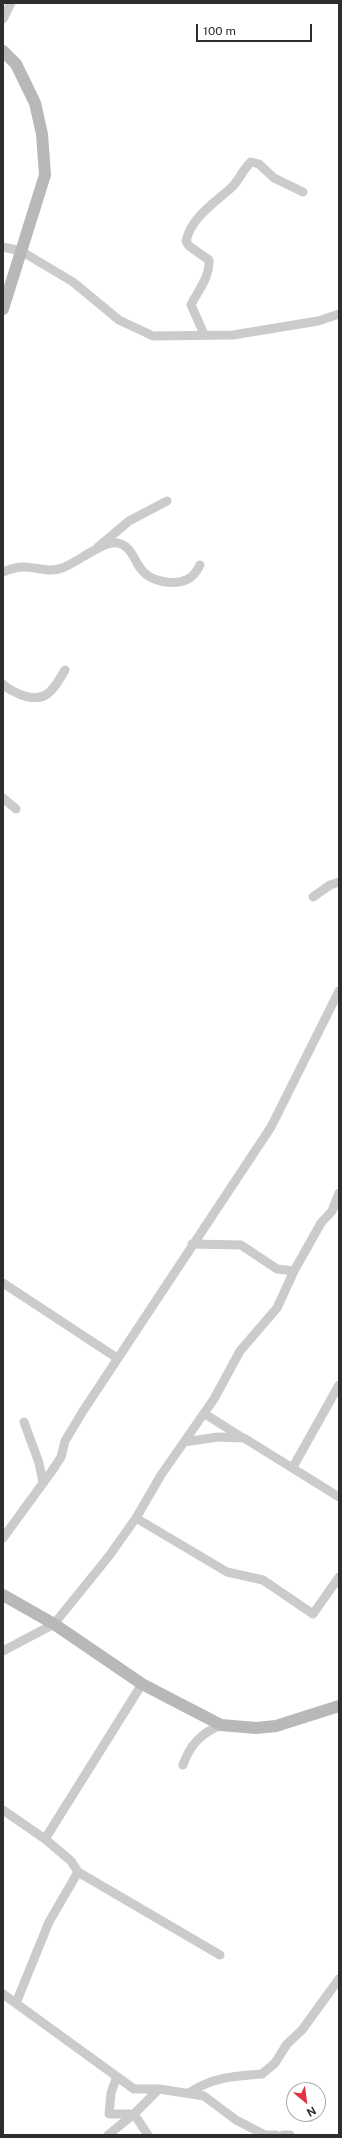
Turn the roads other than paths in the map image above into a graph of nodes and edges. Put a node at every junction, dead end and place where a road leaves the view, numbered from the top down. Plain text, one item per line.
1 (11, 3) edge
2 (3, 19) edge
3 (3, 50) edge
4 (303, 192) dead end
5 (3, 247) edge
6 (21, 251) junction
7 (3, 310) edge
8 (339, 314) edge
9 (204, 334) junction
10 (167, 501) dead end
11 (95, 550) junction
12 (200, 565) dead end
13 (3, 572) edge
14 (65, 670) dead end
15 (3, 684) edge
16 (3, 798) edge
17 (16, 809) dead end
18 (339, 882) edge
19 (313, 897) dead end
20 (339, 991) edge
21 (339, 1193) edge
22 (192, 1244) junction
23 (294, 1271) junction
24 (3, 1283) edge
25 (117, 1358) junction
26 (339, 1385) edge
27 (205, 1414) junction
28 (24, 1422) dead end
29 (244, 1438) junction
30 (184, 1442) junction
31 (293, 1467) junction
32 (43, 1482) junction
33 (339, 1497) edge
34 (136, 1518) junction
35 (3, 1538) edge
36 (339, 1577) edge
37 (3, 1595) edge
38 (54, 1624) junction
39 (3, 1651) edge
40 (142, 1684) junction
41 (339, 1706) edge
42 (220, 1725) junction
43 (183, 1765) dead end
44 (3, 1810) edge
45 (45, 1839) junction
46 (78, 1872) junction
47 (220, 1956) dead end
48 (339, 1979) edge
49 (3, 1994) edge
50 (16, 2003) junction
51 (116, 2079) junction
52 (158, 2089) junction
53 (189, 2093) junction
54 (134, 2114) junction
55 (108, 2135) edge
56 (148, 2135) edge
57 (264, 2135) edge
58 (276, 2135) edge
59 (283, 2135) edge
60 (290, 2135) edge

1 - 2 street
3 - 6 main road
4 - 9 street
5 - 6 street
6 - 7 main road
6 - 9 street
8 - 9 street
10 - 11 street
11 - 12 street
11 - 13 street
14 - 15 street
16 - 17 street
18 - 19 street
20 - 22 street
21 - 23 street
22 - 23 street
22 - 25 street
23 - 27 street
24 - 25 street
25 - 32 street
26 - 31 street
27 - 29 street
27 - 30 street
28 - 32 street
29 - 30 street
29 - 31 street
30 - 34 street
31 - 33 street
32 - 35 street
34 - 36 street
34 - 38 street
37 - 38 main road
38 - 39 street
38 - 40 main road
40 - 42 main road
40 - 45 street
41 - 42 main road
42 - 43 street
44 - 45 street
45 - 46 street
46 - 47 street
46 - 50 street
48 - 53 street
49 - 50 street
50 - 51 street
51 - 52 street
51 - 54 street
52 - 53 street
52 - 54 street
53 - 57 street
54 - 55 street
54 - 56 street
57 - 58 street
59 - 60 street

